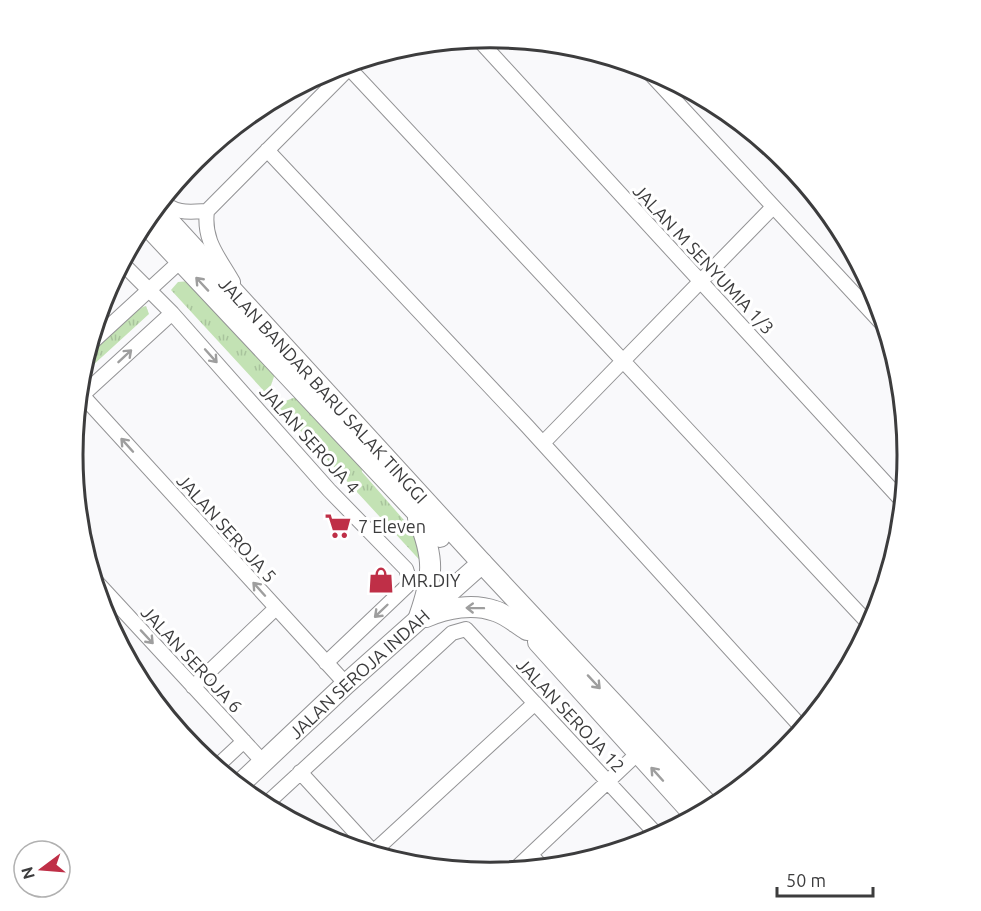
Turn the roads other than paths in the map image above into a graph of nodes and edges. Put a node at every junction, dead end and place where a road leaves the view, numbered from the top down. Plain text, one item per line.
1 (485, 48) edge
2 (358, 71) edge
3 (341, 77) edge
4 (661, 86) edge
5 (267, 150) junction
6 (168, 206) edge
7 (773, 207) junction
8 (207, 211) junction
9 (161, 215) edge
10 (152, 228) edge
11 (187, 255) junction
12 (128, 269) edge
13 (700, 282) junction
14 (149, 290) junction
15 (246, 305) junction
16 (871, 312) edge
17 (172, 313) junction
18 (103, 333) edge
19 (623, 361) junction
20 (88, 389) edge
21 (86, 403) edge
22 (543, 443) junction
23 (896, 494) edge
24 (415, 510) junction
25 (477, 567) junction
26 (108, 594) edge
27 (276, 608) junction
28 (864, 618) edge
29 (418, 620) junction
30 (527, 630) junction
31 (326, 663) junction
32 (346, 684) junction
33 (193, 687) junction
34 (535, 703) junction
35 (798, 723) edge
36 (244, 741) junction
37 (638, 753) junction
38 (222, 762) edge
39 (264, 763) junction
40 (300, 772) junction
41 (244, 781) edge
42 (608, 782) junction
43 (272, 799) edge
44 (705, 801) edge
45 (690, 810) edge
46 (652, 829) edge
47 (363, 842) edge
48 (381, 848) edge
49 (531, 855) junction
50 (536, 861) edge
51 (524, 862) edge

1 - 13 street, JALAN M SENYUMIA 1/3
2 - 19 street
3 - 5 street
4 - 7 street
5 - 8 street
5 - 22 street
6 - 8 street
7 - 13 street
7 - 16 street
8 - 15 street
9 - 11 main road, JALAN BANDAR BARU SALAK TINGGI
10 - 11 main road, JALAN BANDAR BARU SALAK TINGGI
11 - 14 street
11 - 15 main road, JALAN BANDAR BARU SALAK TINGGI
24 -> 11 main road, JALAN BANDAR BARU SALAK TINGGI
12 - 14 street, JALAN SEROJA 4
13 - 19 street
13 - 23 street, JALAN M SENYUMIA 1/3
14 - 17 street, JALAN SEROJA 4
14 - 18 street
15 - 25 main road, JALAN BANDAR BARU SALAK TINGGI
20 -> 17 street
17 -> 31 street, JALAN SEROJA 4
19 - 22 street
19 - 28 street
27 -> 21 street, JALAN SEROJA 5
22 - 35 street
24 - 25 main road, JALAN BANDAR BARU SALAK TINGGI
24 - 29 main road
25 - 29 main road, JALAN SEROJA INDAH
25 - 30 main road, JALAN BANDAR BARU SALAK TINGGI
25 -> 44 main road, JALAN BANDAR BARU SALAK TINGGI
26 -> 33 street, JALAN SEROJA 6
27 - 31 street, JALAN SEROJA 5
27 - 33 street
30 -> 29 main road
29 - 32 main road, JALAN SEROJA INDAH
30 - 37 main road, JALAN BANDAR BARU SALAK TINGGI
31 - 32 street, JALAN SEROJA 5
32 - 39 main road, JALAN SEROJA INDAH
33 - 36 street, JALAN SEROJA 6
34 - 40 street, JALAN SEROJA 12
34 - 42 street, JALAN SEROJA 12
34 - 48 street
36 - 38 street
36 - 39 street, JALAN SEROJA 6
37 - 42 street
45 -> 37 main road, JALAN BANDAR BARU SALAK TINGGI
39 - 41 main road, JALAN SEROJA INDAH
40 - 43 street
40 - 47 street
42 - 46 street, JALAN SEROJA 12
42 - 49 street
49 - 50 street
49 - 51 street

